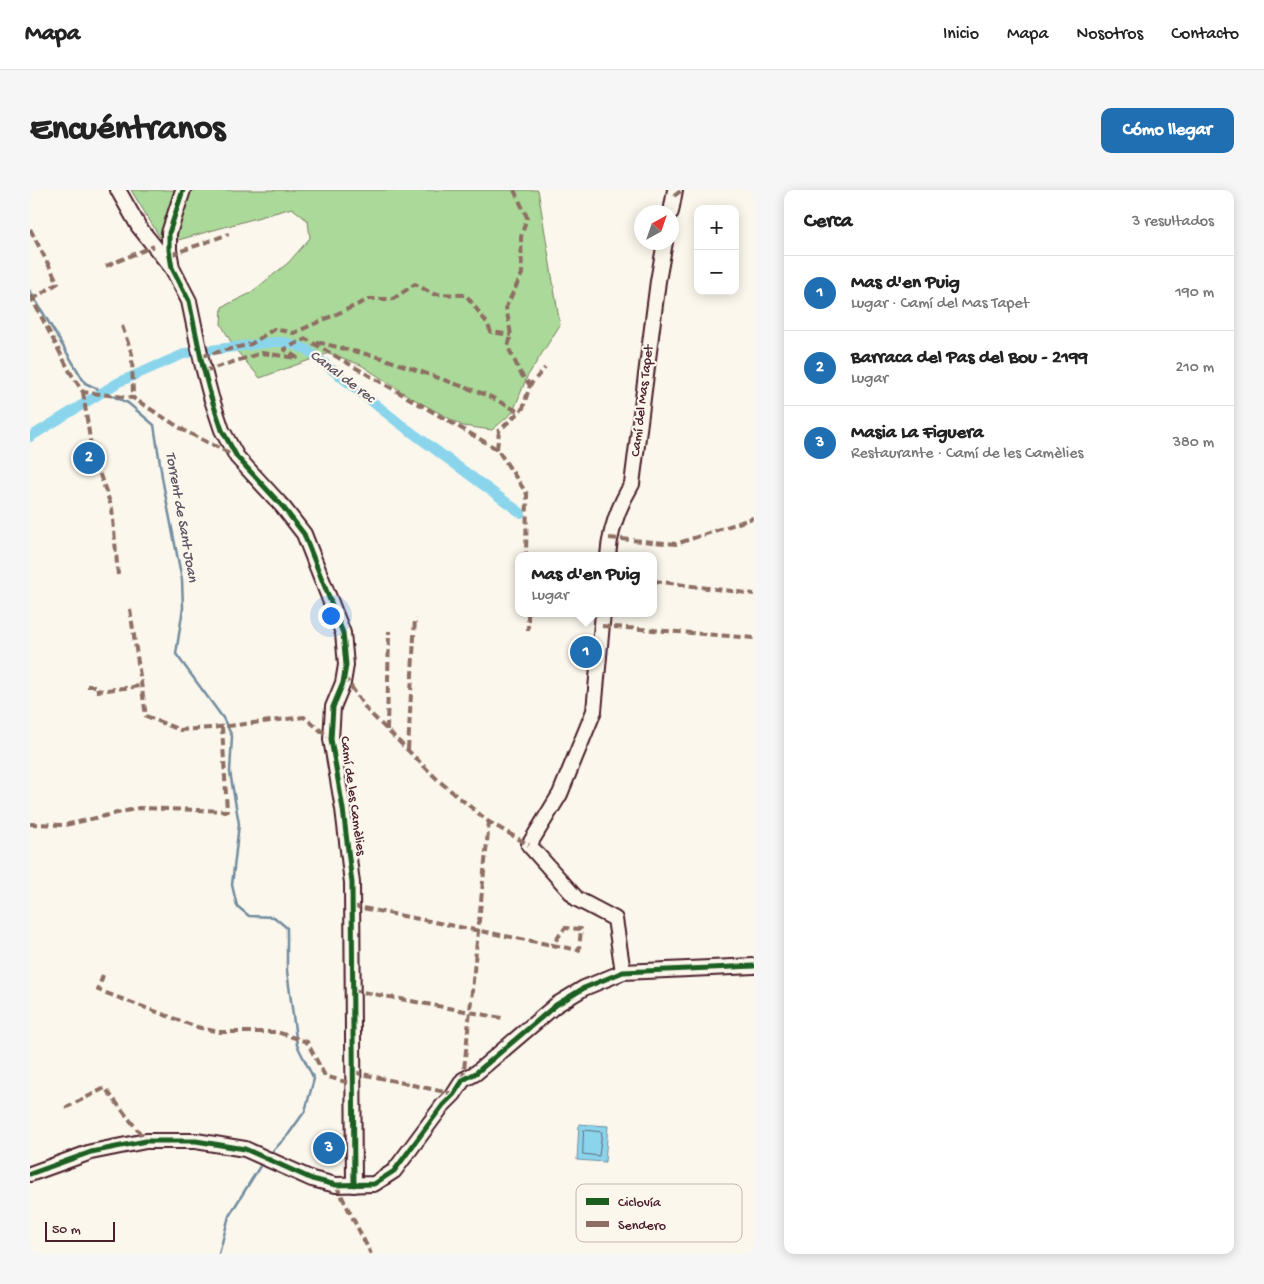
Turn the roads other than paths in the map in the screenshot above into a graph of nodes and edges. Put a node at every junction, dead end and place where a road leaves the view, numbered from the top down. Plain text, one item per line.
1 (118, 190) edge
2 (183, 190) edge
3 (675, 190) edge
4 (672, 205) edge
5 (665, 250) edge
6 (172, 268) junction
7 (608, 552) edge
8 (604, 617) edge
9 (754, 966) edge
10 (624, 972) junction
11 (30, 1174) edge
12 (354, 1185) junction

1 - 6 street
2 - 6 street, Camí de les Camèlies
3 - 4 street
5 - 7 street, Camí del Mas Tapet
6 - 12 street, Camí de les Camèlies
8 - 10 street
9 - 10 street
10 - 12 street
11 - 12 street

